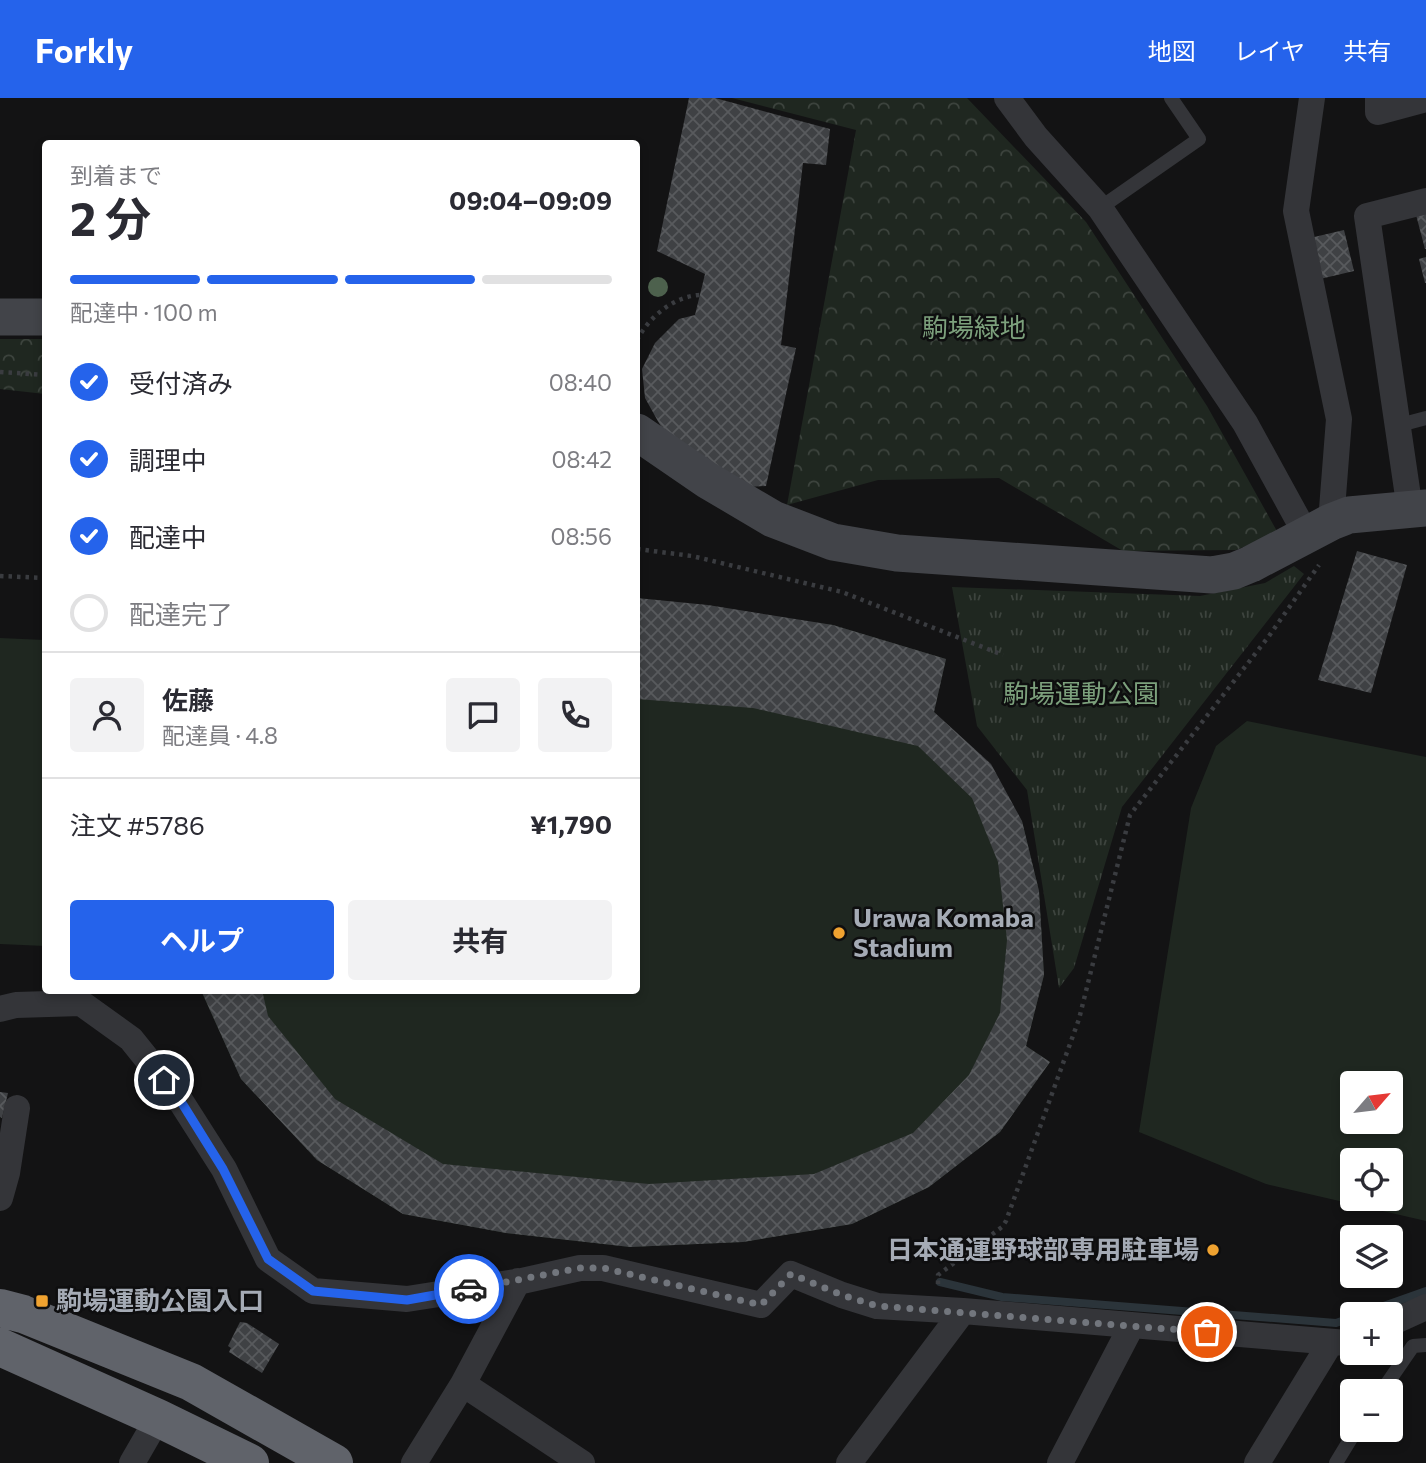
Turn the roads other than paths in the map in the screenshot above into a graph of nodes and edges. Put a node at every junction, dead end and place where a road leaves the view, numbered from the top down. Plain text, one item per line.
1 (1007, 98) edge
2 (1171, 98) edge
3 (1312, 98) edge
4 (1378, 98) edge
5 (1426, 99) edge
6 (1426, 201) edge
7 (1100, 208) junction
8 (0, 317) edge
9 (42, 317) edge
10 (1426, 418) edge
11 (1396, 426) junction
12 (640, 434) edge
13 (1418, 509) edge
14 (1319, 529) junction
15 (0, 1009) edge
16 (17, 1108) dead end
17 (0, 1198) edge
18 (519, 1281) junction
19 (1426, 1307) edge
20 (0, 1308) edge
21 (962, 1311) junction
22 (1403, 1318) edge
23 (1132, 1325) junction
24 (1340, 1341) edge
25 (1340, 1344) edge
26 (1426, 1345) edge
27 (1, 1350) edge
28 (1390, 1379) edge
29 (463, 1384) junction
30 (158, 1418) junction
31 (1349, 1442) edge
32 (132, 1463) edge
33 (250, 1463) edge
34 (334, 1463) edge
35 (414, 1463) edge
36 (582, 1463) edge
37 (849, 1463) edge
38 (1060, 1463) edge
39 (1257, 1463) edge
40 (1336, 1463) edge

1 - 7 street
2 - 7 lane
3 - 14 street
4 - 5 street
6 - 11 street
7 - 14 street
8 - 9 street
10 - 11 lane
11 - 13 street
12 - 14 street
13 - 14 street
15 - 18 street
16 - 17 street
18 - 21 street
18 - 29 street
19 - 22 street
20 - 34 highway
21 - 23 street
21 - 37 street
23 - 24 street
23 - 38 street
25 - 39 street
26 - 28 lane
27 - 30 highway
29 - 35 street
29 - 36 street
30 - 32 street
30 - 33 highway
31 - 40 lane

